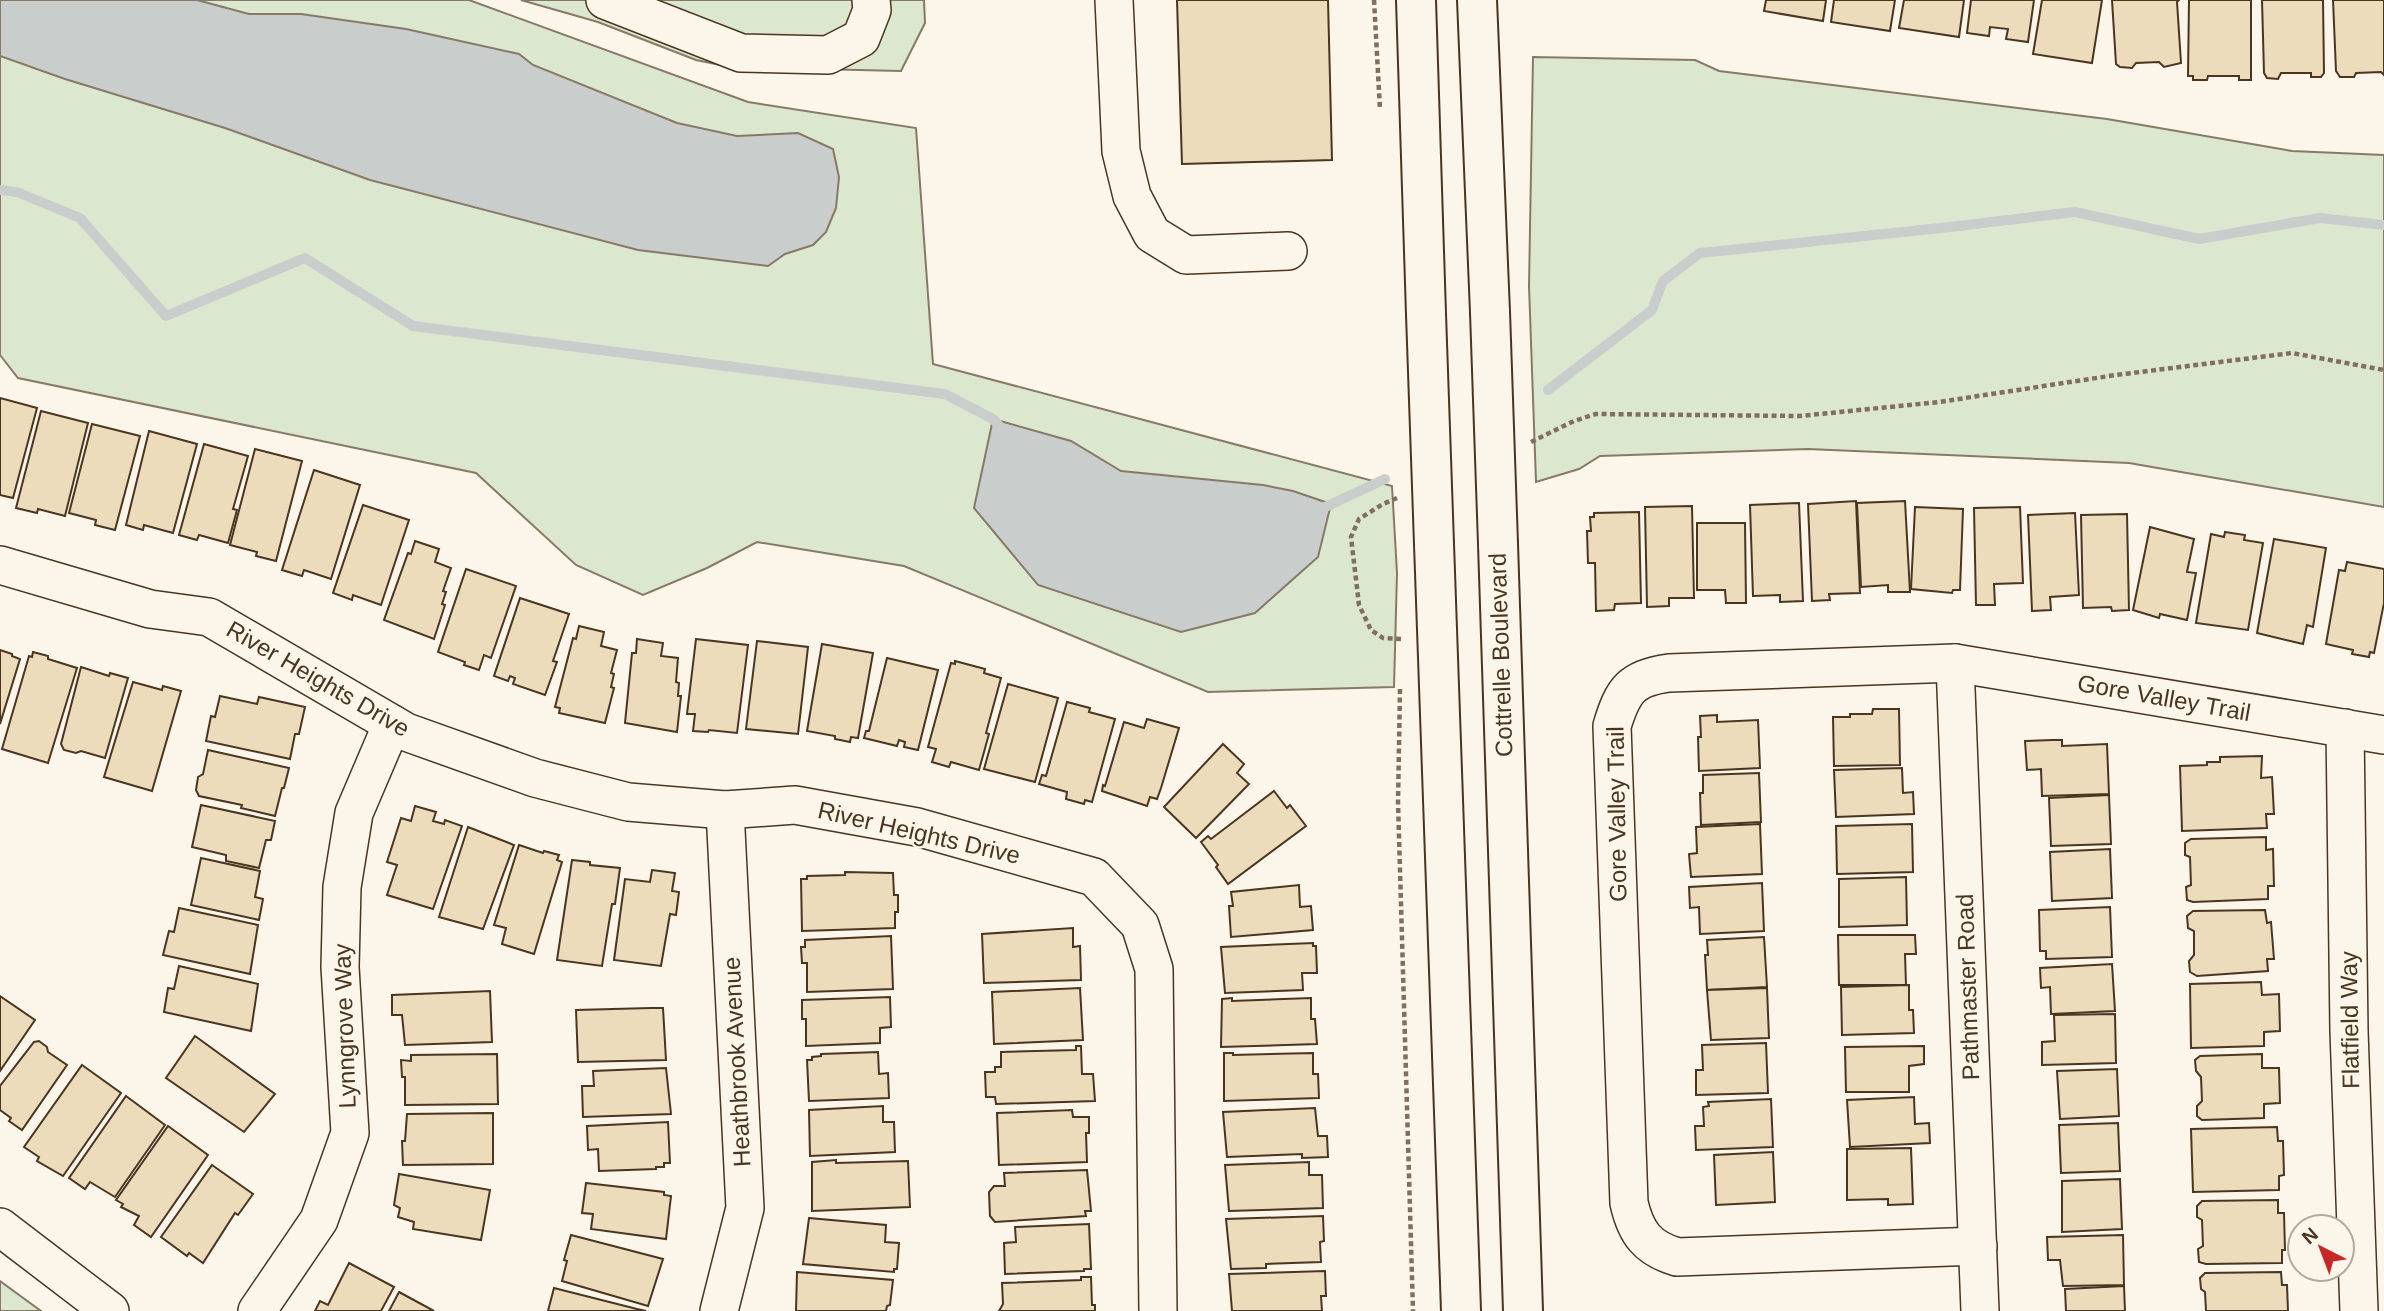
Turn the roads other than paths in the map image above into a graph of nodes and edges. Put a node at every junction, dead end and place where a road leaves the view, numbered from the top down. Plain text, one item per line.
1 (871, 0) edge
2 (1114, 0) edge
3 (1416, 0) edge
4 (1478, 0) edge
5 (609, 1) edge
6 (1287, 251) dead end
7 (0, 565) edge
8 (1955, 663) junction
9 (392, 724) junction
10 (2345, 728) junction
11 (2384, 735) edge
12 (725, 810) junction
13 (0, 1227) edge
14 (1978, 1246) junction
15 (110, 1311) edge
16 (257, 1311) edge
17 (719, 1311) edge
18 (1158, 1311) edge
19 (1461, 1311) edge
20 (1523, 1311) edge
21 (1980, 1311) edge
22 (2359, 1311) edge

1 - 5 street
2 - 6 street
3 - 19 main road, bridge
4 - 20 main road, Cottrelle Boulevard, bridge
7 - 9 street, River Heights Drive
8 - 10 street, Gore Valley Trail
8 - 14 street, Pathmaster Road
8 - 14 street, Gore Valley Trail
9 - 12 street, River Heights Drive
9 - 16 street, Lynngrove Way
10 - 11 street, Gore Valley Trail
10 - 22 street, Flatfield Way
12 - 17 street, Heathbrook Avenue
12 - 18 street, River Heights Drive
13 - 15 street
14 - 21 street, Pathmaster Road

